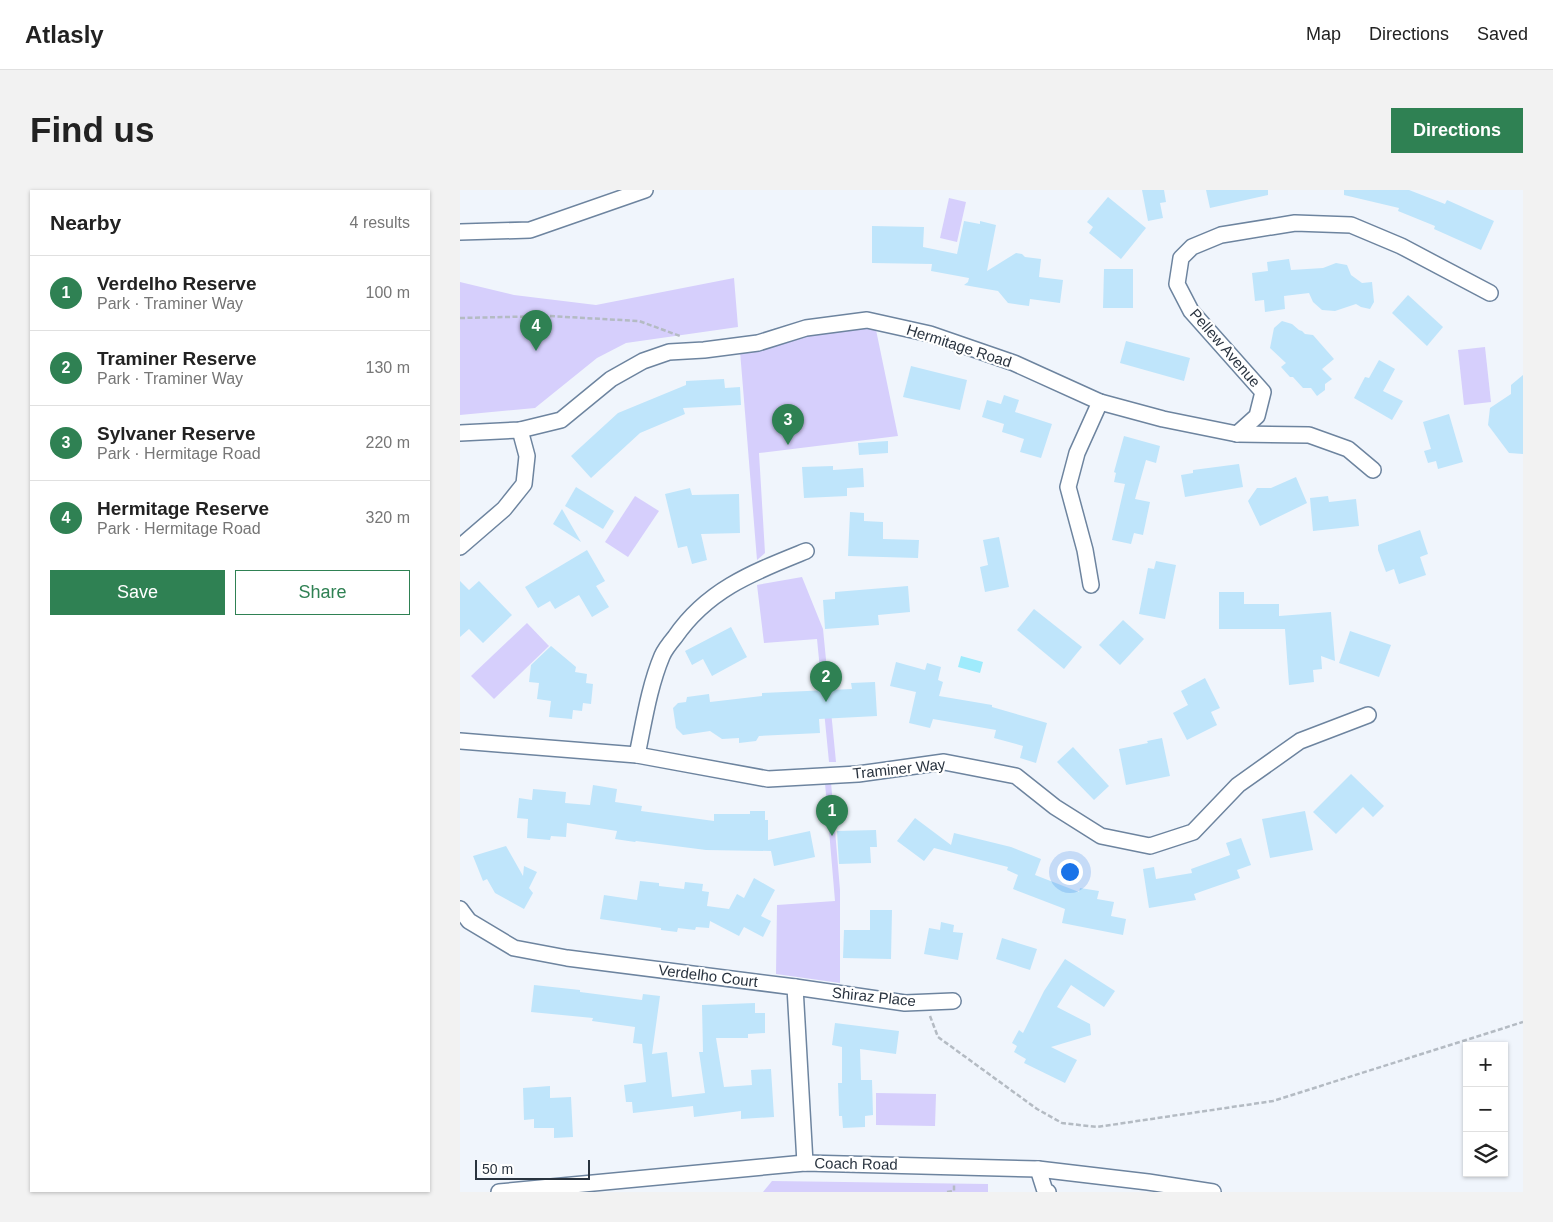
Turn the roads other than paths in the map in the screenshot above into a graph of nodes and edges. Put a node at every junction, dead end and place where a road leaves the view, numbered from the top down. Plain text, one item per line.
1 (644, 190) edge
2 (460, 232) edge
3 (1490, 293) dead end
4 (1100, 402) junction
5 (520, 430) junction
6 (460, 433) edge
7 (1237, 434) junction
8 (1374, 470) dead end
9 (460, 547) edge
10 (806, 551) dead end
11 (1091, 585) dead end
12 (1368, 716) dead end
13 (460, 741) edge
14 (637, 755) junction
15 (460, 909) edge
16 (795, 987) junction
17 (954, 1001) dead end
18 (805, 1163) junction
19 (1038, 1169) junction
20 (499, 1192) edge
21 (1048, 1192) edge
22 (1213, 1192) edge

1 - 2 street
3 - 7 street, Pellew Avenue
4 - 5 street, Hermitage Road
4 - 7 street, Hermitage Road
4 - 11 street
5 - 6 street, Hermitage Road
5 - 9 street
7 - 8 street, Hermitage Road
10 - 14 street
12 - 14 street, Traminer Way
13 - 14 street, Traminer Way
15 - 16 street, Verdelho Court
16 - 17 street, Shiraz Place
16 - 18 street
18 - 19 street, Coach Road
18 - 20 street, Coach Road
19 - 21 street
19 - 22 street, Coach Road

